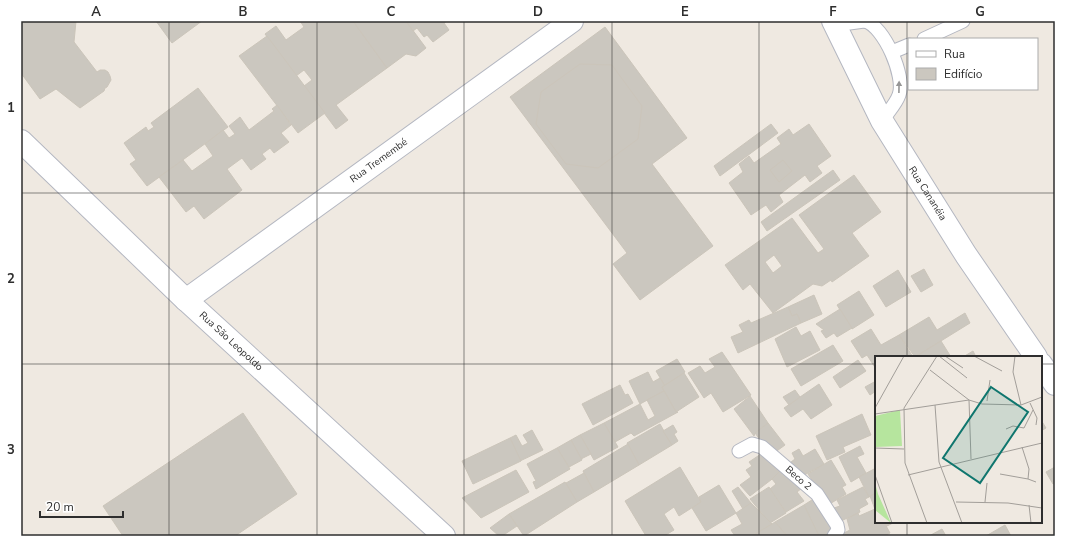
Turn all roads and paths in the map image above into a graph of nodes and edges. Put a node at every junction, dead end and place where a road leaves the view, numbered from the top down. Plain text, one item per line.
1 (572, 21) edge
2 (865, 21) edge
3 (963, 21) edge
4 (834, 23) edge
5 (926, 38) edge
6 (908, 45) edge
7 (892, 52) junction
8 (882, 121) junction
9 (21, 141) edge
10 (186, 300) junction
11 (1035, 356) edge
12 (1042, 365) edge
13 (1055, 384) edge
14 (739, 451) dead end
15 (444, 536) edge
16 (834, 536) edge

1 - 10 street, Rua Tremembé
2 - 4 lane
2 - 7 lane
3 - 5 lane
4 - 8 street, Rua Cananéia
6 - 7 lane
8 -> 7 lane
8 - 11 street, Rua Cananéia
9 - 10 street, Rua São Leopoldo
10 - 15 street, Rua São Leopoldo
12 - 13 street
14 - 16 lane, Beco 2

